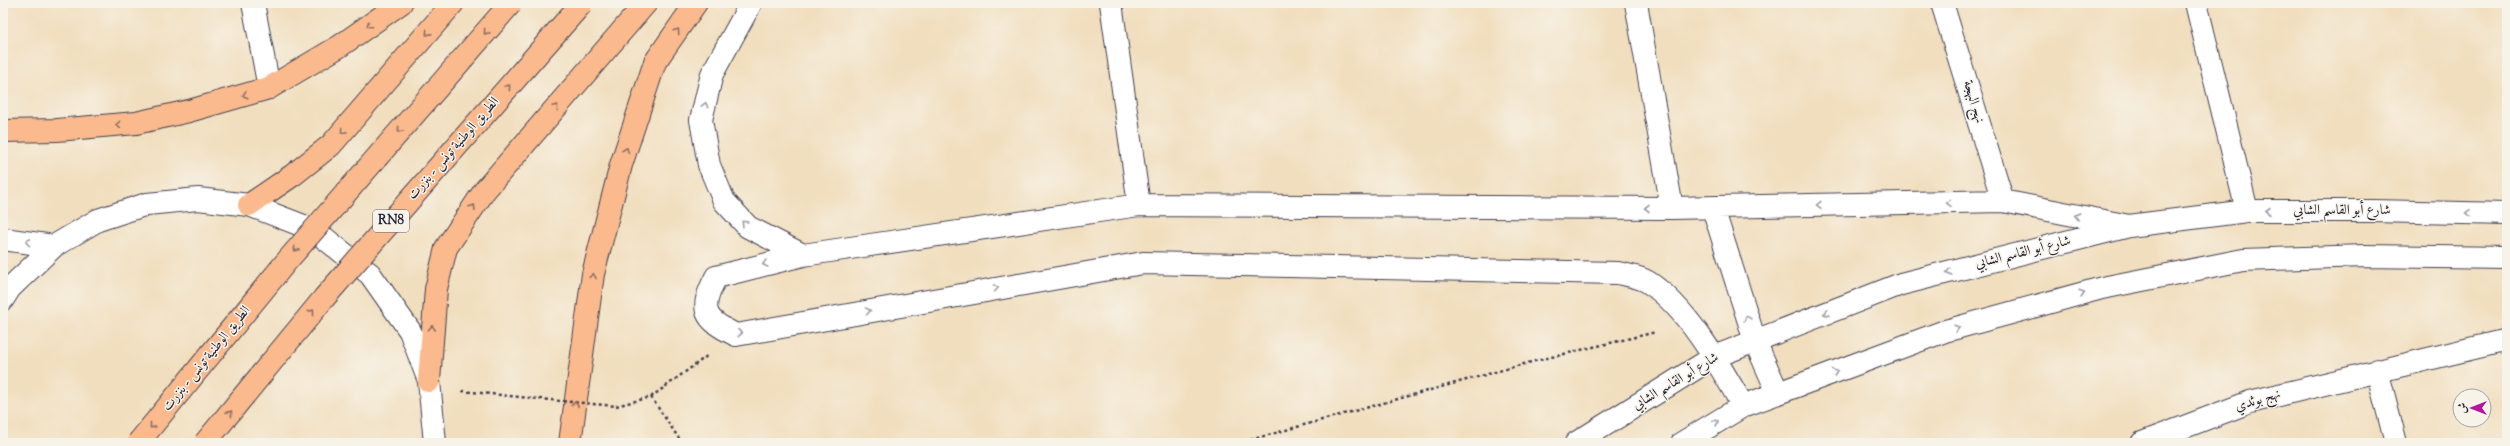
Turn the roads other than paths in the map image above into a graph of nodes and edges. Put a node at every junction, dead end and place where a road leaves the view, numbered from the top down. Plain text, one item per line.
1 (253, 3) edge
2 (401, 3) edge
3 (454, 3) edge
4 (511, 3) edge
5 (582, 3) edge
6 (646, 3) edge
7 (696, 3) edge
8 (751, 3) edge
9 (1111, 3) edge
10 (1636, 3) edge
11 (1942, 3) edge
12 (2196, 3) edge
13 (269, 88) junction
14 (3, 131) edge
15 (2003, 202) junction
16 (249, 205) junction
17 (1139, 205) junction
18 (1672, 208) junction
19 (1712, 208) junction
20 (2247, 211) junction
21 (2507, 214) edge
22 (2129, 226) junction
23 (3, 239) edge
24 (54, 246) junction
25 (803, 255) junction
26 (2507, 258) edge
27 (3, 299) edge
28 (2507, 340) edge
29 (1754, 341) junction
30 (1714, 357) junction
31 (2377, 370) junction
32 (430, 386) junction
33 (1778, 393) junction
34 (1743, 406) junction
35 (138, 443) edge
36 (205, 443) edge
37 (435, 443) edge
38 (570, 443) edge
39 (1576, 443) edge
40 (1682, 443) edge
41 (2142, 443) edge
42 (2396, 443) edge

1 - 13 street
2 -> 13 highway
3 -> 16 highway
4 -> 35 highway, الطريق الوطنية تونس - بنزرت, bridge
36 -> 5 highway, الطريق الوطنية تونس - بنزرت / RN8, bridge
32 -> 6 highway
38 -> 7 highway
25 -> 8 street
9 - 17 street
10 - 18 street
11 - 15 street, نهج البهجة
12 - 20 street
13 -> 14 highway
15 -> 19 street
22 -> 15 street
16 - 24 street
16 - 32 street
18 -> 17 street
17 - 25 street
18 - 19 street
29 -> 19 street
21 -> 20 street, شارع أبو القاسم الشابي
20 - 22 street, شارع أبو القاسم الشابي
22 -> 29 street, شارع أبو القاسم الشابي
24 -> 23 street
24 - 27 street
25 -> 30 street
33 -> 26 street
28 - 31 street, نهج بوثدي
29 - 30 street, شارع أبو القاسم الشابي
29 - 33 street
30 - 34 street
30 - 39 street, شارع أبو القاسم الشابي
31 - 41 street, نهج بوثدي
31 - 42 street
32 - 37 street
33 - 34 street
40 -> 34 street

